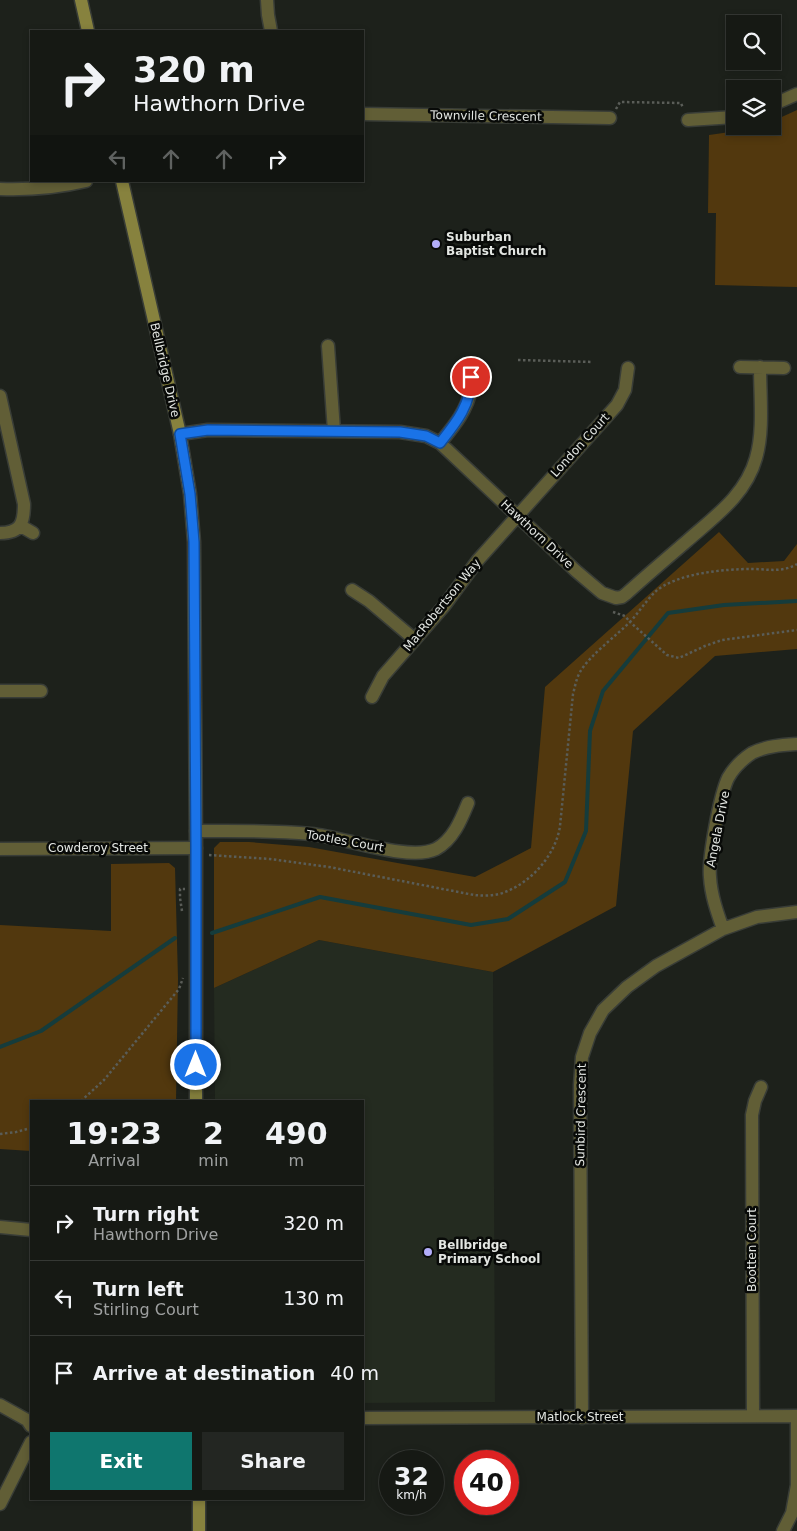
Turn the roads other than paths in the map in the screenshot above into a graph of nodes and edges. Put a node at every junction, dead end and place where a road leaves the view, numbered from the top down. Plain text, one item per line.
1 (81, 0) edge
2 (267, 0) edge
3 (88, 30) edge
4 (271, 30) edge
5 (797, 94) edge
6 (781, 101) edge
7 (364, 114) edge
8 (610, 118) road end
9 (726, 118) edge
10 (688, 120) road end
11 (81, 182) edge
12 (122, 182) edge
13 (0, 190) edge
14 (328, 346) dead end
15 (472, 366) dead end
16 (740, 367) dead end
17 (760, 367) junction
18 (628, 368) dead end
19 (784, 368) dead end
20 (0, 396) edge
21 (334, 431) junction
22 (180, 434) junction
23 (440, 443) junction
24 (517, 516) junction
25 (21, 526) junction
26 (0, 533) edge
27 (33, 533) dead end
28 (352, 590) dead end
29 (414, 639) junction
30 (0, 691) edge
31 (41, 691) dead end
32 (372, 697) dead end
33 (797, 744) edge
34 (468, 803) dead end
35 (196, 831) junction
36 (0, 848) edge
37 (196, 848) junction
38 (797, 912) edge
39 (723, 929) junction
40 (761, 1087) dead end
41 (196, 1100) edge
42 (0, 1227) edge
43 (30, 1230) edge
44 (0, 1405) edge
45 (753, 1416) junction
46 (797, 1416) edge
47 (364, 1418) edge
48 (582, 1418) junction
49 (30, 1424) edge
50 (30, 1444) edge
51 (199, 1500) edge
52 (0, 1504) edge
53 (199, 1531) edge
54 (783, 1531) edge

1 - 3 street
2 - 4 street
5 - 6 street
7 - 8 street, Townville Crescent
9 - 10 street
11 - 13 street
12 - 22 street, Bellbridge Drive
14 - 21 street
15 - 23 street
16 - 17 street
17 - 19 street
17 - 24 street, Hawthorn Drive
18 - 24 street, London Court
20 - 25 street
21 - 22 street, Hawthorn Drive
21 - 23 street, Hawthorn Drive
22 - 35 street, Bellbridge Drive
23 - 24 street, Hawthorn Drive
24 - 29 street, MacRobertson Way
25 - 26 street
25 - 27 street
28 - 29 street
29 - 32 street, MacRobertson Way
30 - 31 street
33 - 39 street, Angela Drive
34 - 35 street, Tootles Court
35 - 37 street, Bellbridge Drive
36 - 37 street, Cowderoy Street
37 - 41 street, Bellbridge Drive
38 - 39 street, Sunbird Crescent
39 - 48 street, Sunbird Crescent
40 - 45 street, Bootten Court
42 - 43 street
44 - 49 street
45 - 46 street, Matlock Street
45 - 48 street, Matlock Street
46 - 54 street
47 - 48 street, Matlock Street
50 - 52 street
51 - 53 street

